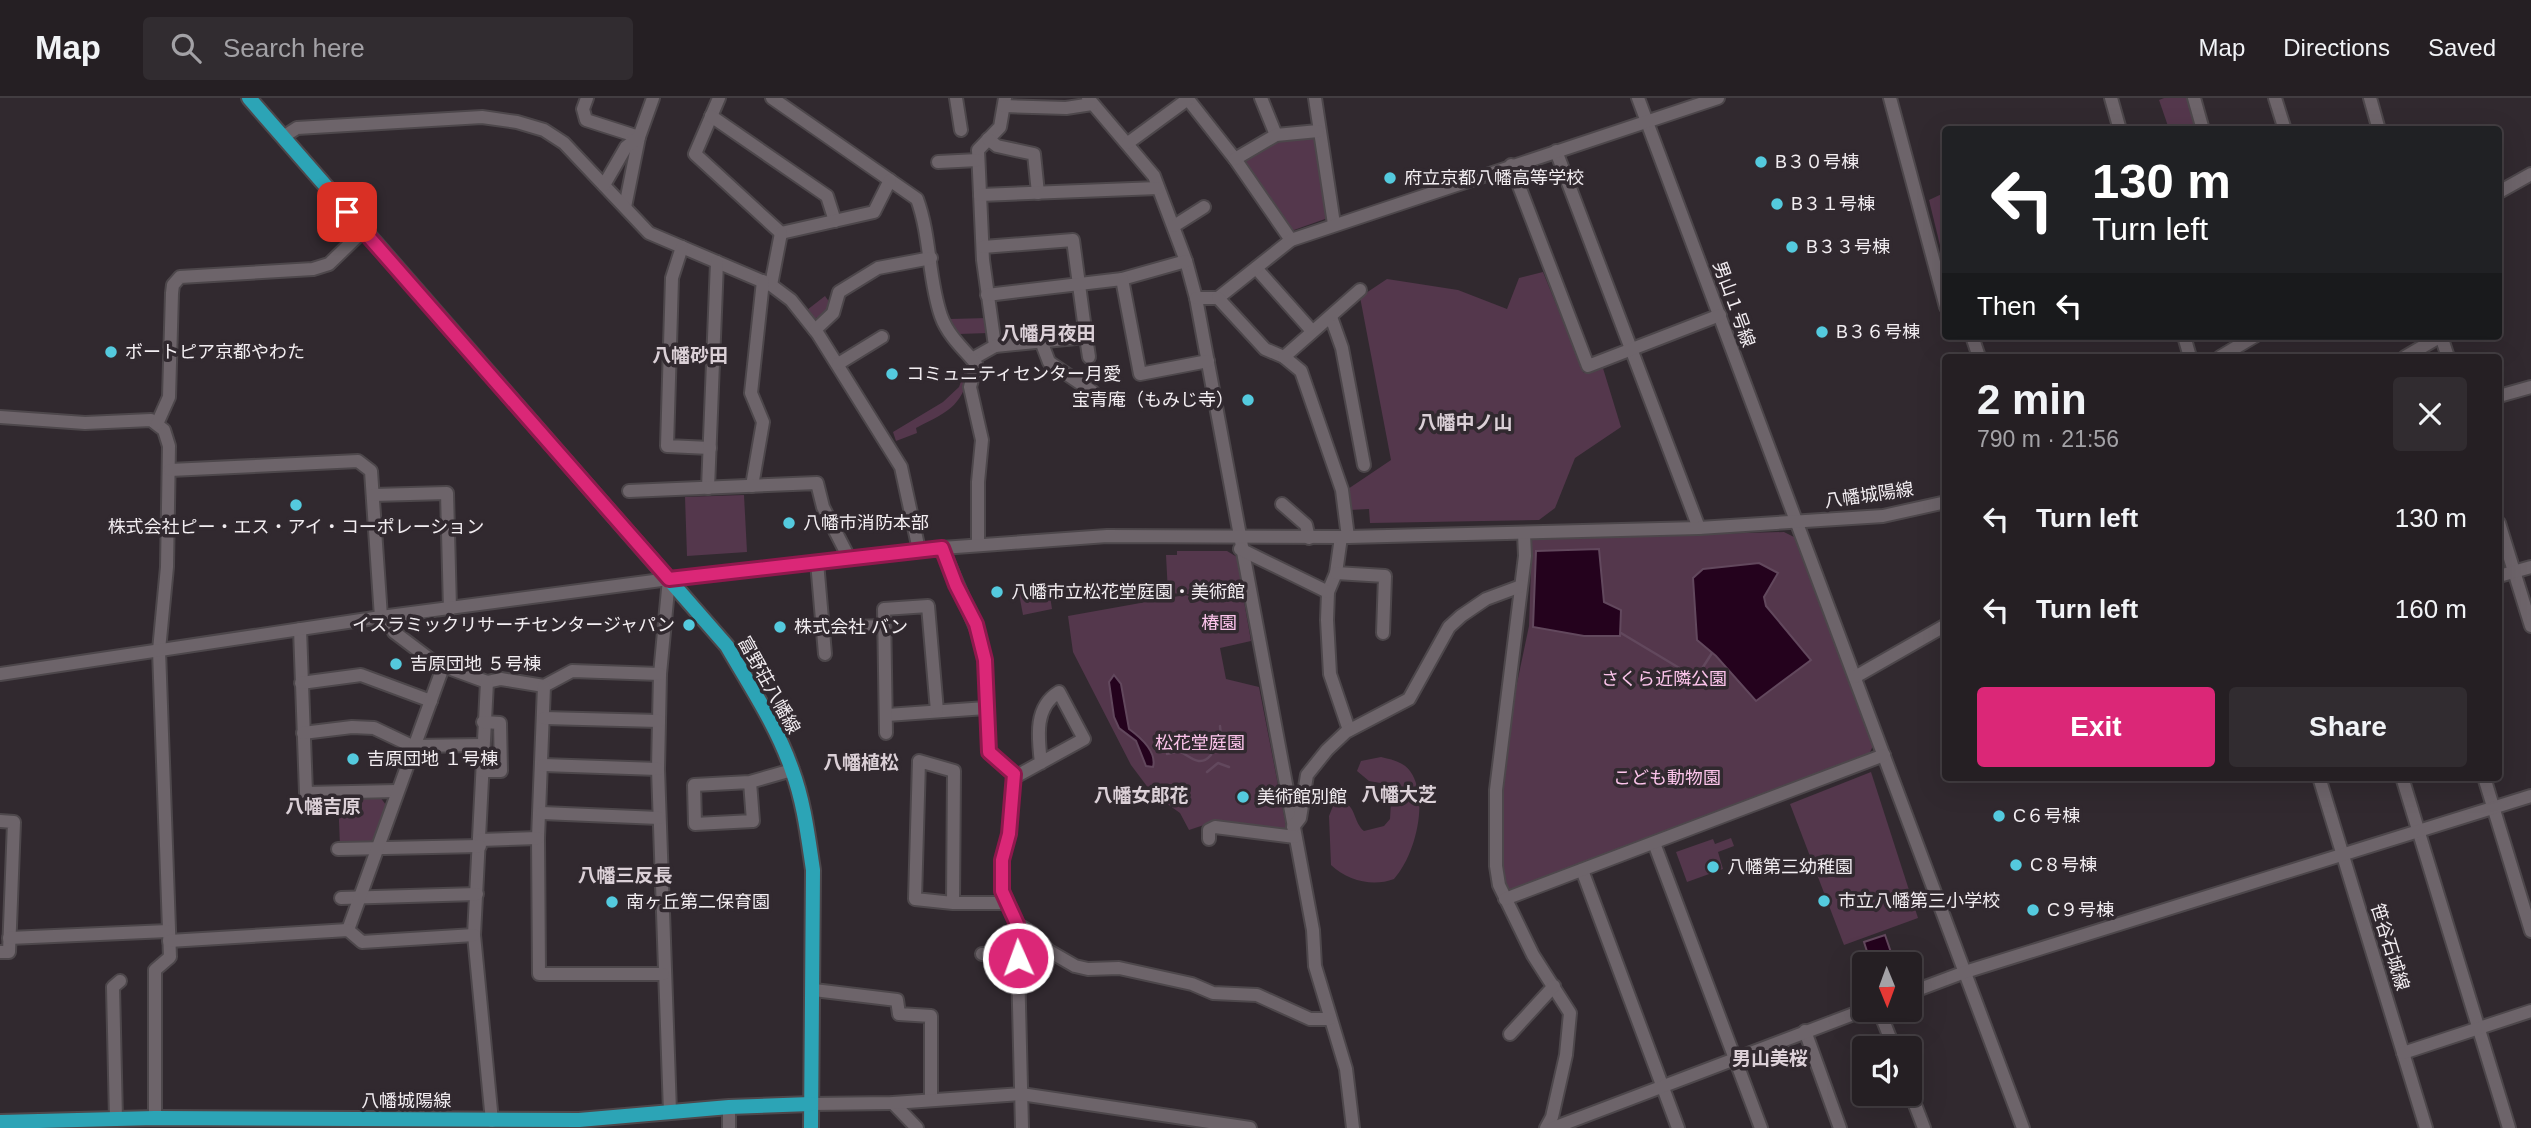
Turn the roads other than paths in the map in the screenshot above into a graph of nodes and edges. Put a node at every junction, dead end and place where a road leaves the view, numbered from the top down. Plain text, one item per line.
1 (249, 98) edge
2 (587, 98) edge
3 (653, 98) edge
4 (719, 98) edge
5 (772, 98) edge
6 (956, 98) edge
7 (1261, 98) edge
8 (1315, 98) edge
9 (1637, 98) edge
10 (1718, 98) edge
11 (1891, 98) edge
12 (2111, 98) edge
13 (2194, 98) edge
14 (2275, 98) edge
15 (2370, 98) edge
16 (1187, 99) edge
17 (1090, 101) edge
18 (1005, 102) edge
19 (711, 116) junction
20 (1647, 120) junction
21 (2119, 126) edge
22 (2202, 126) edge
23 (2284, 126) edge
24 (2378, 126) edge
25 (961, 130) dead end
26 (1318, 131) junction
27 (1276, 135) junction
28 (283, 137) junction
29 (639, 137) junction
30 (988, 139) junction
31 (1128, 144) junction
32 (1556, 150) junction
33 (1235, 159) junction
34 (978, 160) junction
35 (938, 162) dead end
36 (1511, 165) junction
37 (2531, 174) edge
38 (890, 180) junction
39 (604, 185) junction
40 (1157, 188) junction
41 (2502, 190) edge
42 (1038, 193) junction
43 (980, 195) junction
44 (1204, 207) dead end
45 (625, 208) junction
46 (835, 221) junction
47 (1334, 224) junction
48 (1174, 226) junction
49 (363, 231) junction
50 (781, 233) junction
51 (1291, 240) junction
52 (682, 247) junction
53 (982, 247) junction
54 (931, 258) junction
55 (1186, 261) junction
56 (717, 262) junction
57 (1256, 268) junction
58 (1122, 279) junction
59 (767, 283) junction
60 (1080, 285) junction
61 (1360, 290) dead end
62 (1942, 292) edge
63 (987, 295) junction
64 (1196, 298) junction
65 (1218, 298) junction
66 (1720, 315) junction
67 (1331, 317) junction
68 (815, 330) junction
69 (1312, 331) junction
70 (882, 337) dead end
71 (1086, 337) junction
72 (2248, 340) edge
73 (2434, 340) edge
74 (1041, 341) junction
75 (995, 346) junction
76 (1632, 350) junction
77 (2225, 354) edge
78 (2410, 354) edge
79 (1088, 357) dead end
80 (1284, 357) junction
81 (972, 359) junction
82 (1208, 361) junction
83 (838, 365) junction
84 (2531, 387) edge
85 (1093, 393) dead end
86 (2502, 395) edge
87 (0, 417) edge
88 (157, 424) junction
89 (710, 448) junction
90 (1364, 465) dead end
91 (170, 470) junction
92 (752, 486) junction
93 (708, 488) junction
94 (629, 491) dead end
95 (373, 495) junction
96 (1942, 503) edge
97 (1282, 504) dead end
98 (1797, 523) junction
99 (1699, 528) junction
100 (2502, 533) edge
101 (1524, 534) junction
102 (1344, 537) junction
103 (1309, 538) junction
104 (1239, 543) junction
105 (978, 545) junction
106 (942, 548) junction
107 (919, 550) junction
108 (849, 558) junction
109 (817, 562) junction
110 (2531, 567) edge
111 (2514, 572) junction
112 (1336, 573) junction
113 (2502, 575) edge
114 (669, 579) junction
115 (1521, 586) junction
116 (1328, 592) junction
117 (450, 609) junction
118 (383, 617) junction
119 (884, 626) junction
120 (2531, 626) edge
121 (1942, 627) edge
122 (822, 628) junction
123 (300, 629) junction
124 (1383, 633) dead end
125 (159, 650) junction
126 (825, 654) dead end
127 (443, 667) junction
128 (0, 674) edge
129 (660, 674) junction
130 (1855, 677) junction
131 (487, 682) junction
132 (301, 683) junction
133 (544, 686) junction
134 (430, 701) junction
135 (986, 708) junction
136 (937, 711) junction
137 (887, 715) junction
138 (544, 718) junction
139 (659, 721) junction
140 (483, 722) junction
141 (1349, 730) junction
142 (303, 733) junction
143 (886, 733) dead end
144 (483, 745) junction
145 (412, 746) junction
146 (1884, 755) junction
147 (1041, 763) junction
148 (543, 765) junction
149 (658, 769) junction
150 (792, 770) junction
151 (483, 771) junction
152 (1013, 778) junction
153 (2320, 781) edge
154 (2403, 781) edge
155 (2485, 781) edge
156 (750, 782) junction
157 (397, 790) junction
158 (2531, 796) edge
159 (2493, 808) junction
160 (542, 813) junction
161 (659, 818) junction
162 (0, 821) edge
163 (2418, 831) junction
164 (1294, 832) junction
165 (538, 838) junction
166 (1209, 839) dead end
167 (480, 843) junction
168 (1654, 843) junction
169 (375, 848) junction
170 (338, 849) dead end
171 (2343, 855) junction
172 (1581, 870) junction
173 (477, 894) junction
174 (341, 898) dead end
175 (360, 898) junction
176 (1505, 899) junction
177 (953, 903) junction
178 (1008, 903) junction
179 (1017, 924) junction
180 (348, 930) junction
181 (2531, 931) edge
182 (474, 935) junction
183 (169, 936) junction
184 (9, 938) junction
185 (0, 952) edge
186 (982, 954) dead end
187 (1018, 958) junction
188 (1965, 972) junction
189 (663, 974) junction
190 (120, 981) dead end
191 (1554, 986) junction
192 (1922, 988) edge
193 (814, 990) junction
194 (2531, 1011) edge
195 (1852, 1014) edge
196 (1329, 1019) junction
197 (2479, 1028) junction
198 (1805, 1031) junction
199 (1510, 1034) dead end
200 (2403, 1053) junction
201 (1734, 1056) junction
202 (1660, 1085) junction
203 (1021, 1094) junction
204 (931, 1100) junction
205 (893, 1103) junction
206 (811, 1104) junction
207 (1916, 1106) edge
208 (729, 1107) junction
209 (670, 1112) junction
210 (0, 1122) edge
211 (111, 1122) edge
212 (152, 1122) edge
213 (188, 1123) edge
214 (486, 1123) edge
215 (1186, 1123) edge
216 (48, 1124) edge
217 (73, 1124) edge
218 (224, 1124) edge
219 (262, 1124) edge
220 (366, 1124) edge
221 (406, 1124) edge
222 (523, 1124) edge
223 (580, 1124) edge
224 (18, 1125) edge
225 (729, 1128) edge
226 (811, 1128) edge
227 (917, 1128) edge
228 (1022, 1128) edge
229 (1250, 1128) edge
230 (1353, 1128) edge
231 (1546, 1128) edge
232 (1553, 1128) edge
233 (1678, 1128) edge
234 (1761, 1128) edge
235 (1840, 1128) edge
236 (1924, 1128) edge
237 (2023, 1128) edge
238 (2426, 1128) edge
239 (2509, 1128) edge

1 - 28 main road, 富野荘八幡線
2 - 29 street
3 - 29 street
4 - 19 street
5 - 38 street
6 - 25 street
7 - 27 street
8 - 26 street
9 - 20 street, 男山１号線
10 - 20 street
11 - 62 street
12 - 21 street
13 - 22 street
14 - 23 street
15 - 24 street
16 - 31 street
16 - 33 street
17 - 18 street
17 - 31 street
18 - 30 street
19 - 46 street
19 - 50 street
20 - 32 street
20 - 66 street, 男山１号線
26 - 27 street
26 - 47 street
27 - 33 street
28 - 39 street
28 - 49 main road, 富野荘八幡線
29 - 39 street
29 - 45 street
30 - 34 street
30 - 42 street
31 - 40 street
32 - 36 street
32 - 76 street
33 - 51 street
34 - 35 street
34 - 43 street
36 - 47 street
36 - 76 street
37 - 41 street
38 - 46 street
38 - 54 street
39 - 45 street
40 - 42 street
40 - 48 street
42 - 43 street
43 - 53 street
44 - 48 street
45 - 52 street
46 - 50 street
47 - 51 street
48 - 55 street
49 - 88 street
49 - 114 main road, 富野荘八幡線
50 - 59 street
51 - 57 street
52 - 56 street
52 - 89 street
53 - 60 street
53 - 63 street
54 - 68 street
54 - 81 street
55 - 58 street
55 - 64 street
56 - 59 street
56 - 89 street
57 - 65 street
57 - 69 street
58 - 60 street
58 - 82 street
59 - 68 street
59 - 92 street
60 - 63 street
60 - 71 street
61 - 67 street
63 - 75 street
64 - 65 street
64 - 82 street
65 - 80 street
66 - 76 street
66 - 98 street, 男山１号線
67 - 69 street
67 - 90 street
68 - 83 street
69 - 80 street
70 - 83 street
71 - 74 street
71 - 79 street
72 - 77 street
73 - 78 street
74 - 75 street
74 - 85 street
75 - 81 street
76 - 99 street
80 - 102 street
81 - 105 street
82 - 104 street
83 - 107 street
84 - 86 street
87 - 88 street
88 - 91 street
89 - 93 street
91 - 95 street
91 - 125 street
92 - 93 street
92 - 108 street
93 - 94 street
95 - 117 street
95 - 118 street
96 - 98 street, 八幡城陽線
97 - 103 street
98 - 99 street, 八幡城陽線
98 - 130 street, 男山１号線
99 - 101 street, 八幡城陽線
100 - 111 street
101 - 102 street, 八幡城陽線
101 - 115 street
102 - 103 street, 八幡城陽線
102 - 112 street
103 - 104 street, 八幡城陽線
104 - 105 street, 八幡城陽線
104 - 116 street
104 - 164 street
105 - 106 street, 八幡城陽線
106 - 107 street, 八幡城陽線
106 - 135 street
107 - 108 street, 八幡城陽線
108 - 109 street, 八幡城陽線
109 - 114 street, 八幡城陽線
109 - 122 street
110 - 111 street
111 - 113 street
111 - 120 street
112 - 116 street
112 - 124 street
114 - 117 street, 八幡城陽線
114 - 129 street
114 - 150 main road, 富野荘八幡線
115 - 141 street
115 - 176 street
116 - 141 street
117 - 118 street, 八幡城陽線
118 - 123 street, 八幡城陽線
118 - 127 street
119 - 122 street
119 - 136 street
119 - 137 street
121 - 130 street
122 - 126 street
123 - 125 street, 八幡城陽線
123 - 132 street
125 - 128 street, 八幡城陽線
125 - 183 street
127 - 131 street
127 - 134 street
129 - 133 street
129 - 139 street
130 - 146 street, 男山１号線
131 - 133 street
131 - 140 street
132 - 134 street
132 - 142 street
133 - 138 street
134 - 145 street
135 - 136 street
135 - 152 street
136 - 137 street
137 - 143 street
138 - 139 street
138 - 148 street
139 - 149 street
140 - 144 street
140 - 151 street
141 - 164 street
142 - 145 street
142 - 157 street
144 - 145 street
144 - 151 street
145 - 157 street
146 - 168 street
146 - 188 street, 男山１号線
147 - 147 street
147 - 152 street
148 - 149 street
148 - 160 street
149 - 161 street
150 - 156 street
150 - 193 main road, 富野荘八幡線
151 - 167 street
152 - 178 street
153 - 171 street, 笹谷石城線
154 - 163 street
155 - 159 street
156 - 156 street
157 - 169 street
158 - 159 street
159 - 163 street
159 - 181 street
160 - 161 street
160 - 165 street
161 - 189 street
162 - 184 street
163 - 171 street
163 - 197 street
164 - 166 street
164 - 196 street
165 - 167 street
165 - 189 street
167 - 169 street
167 - 173 street
168 - 172 street
168 - 201 street
169 - 170 street
169 - 175 street
171 - 188 street
171 - 200 street, 笹谷石城線
172 - 176 street
172 - 202 street
173 - 175 street
173 - 182 street
174 - 175 street
175 - 180 street
176 - 191 street
177 - 177 street
177 - 178 street
178 - 179 street
179 - 187 street
179 - 196 street
180 - 182 street
180 - 183 street
182 - 214 street
183 - 184 street
183 - 212 street
184 - 185 street
186 - 187 street
187 - 203 street
188 - 192 street
188 - 237 street, 男山１号線
189 - 209 street
190 - 211 street
191 - 199 street
191 - 231 street
193 - 204 street
193 - 206 main road, 富野荘八幡線
194 - 197 street
195 - 198 street
196 - 230 street
197 - 200 street
197 - 239 street
198 - 201 street
198 - 235 street
200 - 238 street, 笹谷石城線
201 - 202 street
201 - 234 street
202 - 232 street
202 - 233 street
203 - 204 street
203 - 215 street
203 - 228 street
204 - 205 street
205 - 206 street
205 - 227 street
206 - 208 main road, 八幡城陽線
206 - 226 main road, 富野荘八幡線
207 - 236 street
208 - 209 main road, 八幡城陽線
208 - 225 street
209 - 223 main road, 八幡城陽線
210 - 224 main road, 八幡城陽線
211 - 212 main road, 八幡城陽線
211 - 217 main road, 八幡城陽線
212 - 213 main road, 八幡城陽線
213 - 218 main road, 八幡城陽線
214 - 221 main road, 八幡城陽線
214 - 222 main road, 八幡城陽線
215 - 229 street
216 - 217 main road, 八幡城陽線
216 - 224 main road, 八幡城陽線
218 - 219 main road, 八幡城陽線
219 - 220 main road, 八幡城陽線
220 - 221 main road, 八幡城陽線
222 - 223 main road, 八幡城陽線

